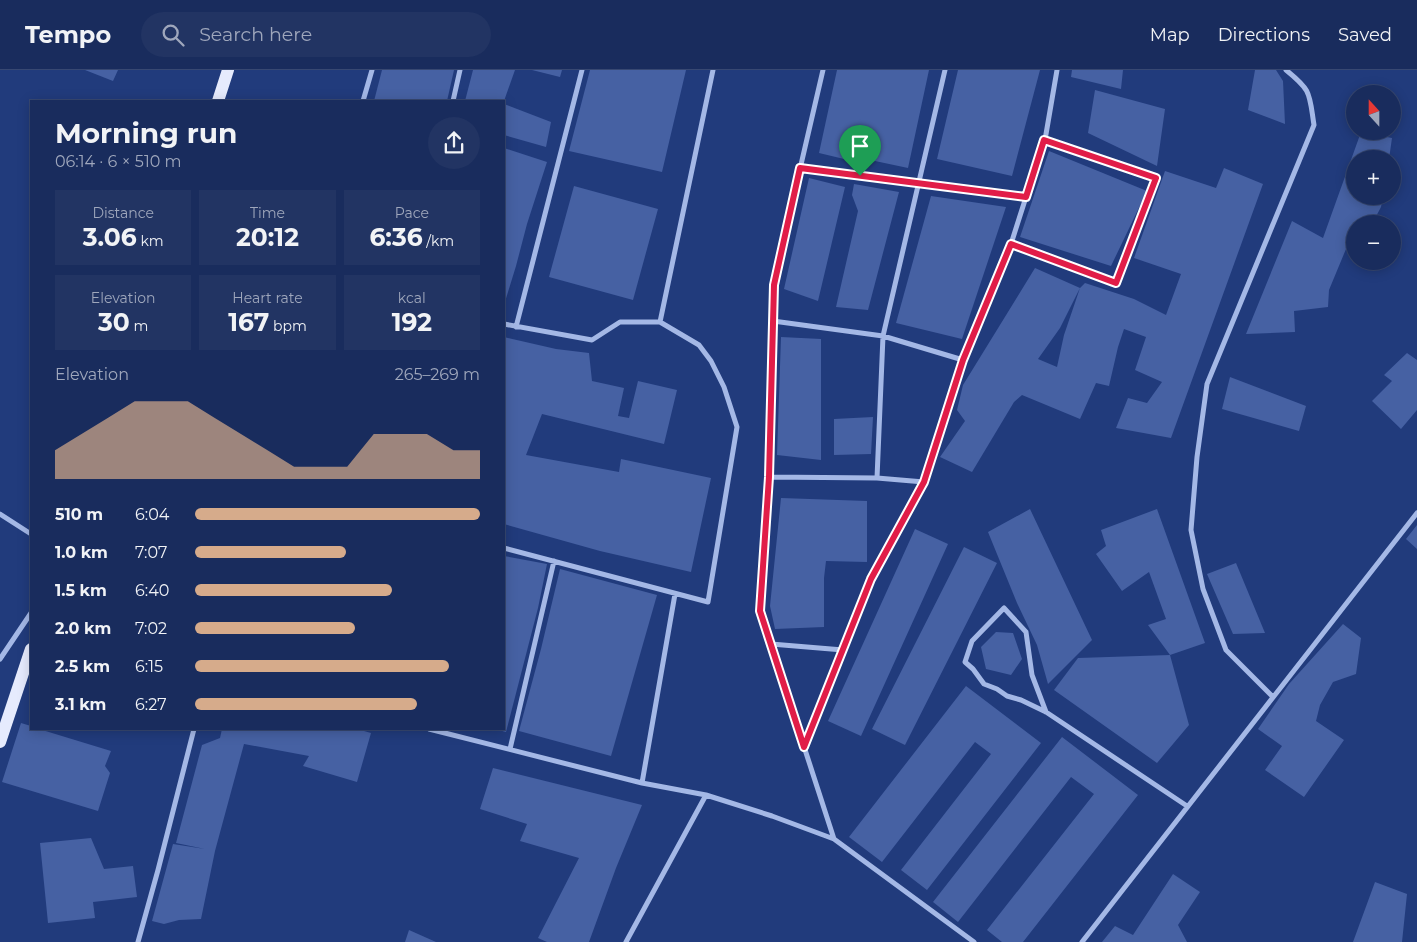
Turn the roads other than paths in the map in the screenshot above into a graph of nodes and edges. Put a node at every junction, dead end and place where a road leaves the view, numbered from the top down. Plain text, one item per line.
1 (228, 70) edge
2 (372, 70) edge
3 (460, 70) edge
4 (582, 70) edge
5 (713, 70) edge
6 (823, 70) edge
7 (945, 70) edge
8 (1057, 70) edge
9 (1286, 70) edge
10 (218, 100) edge
11 (363, 100) edge
12 (452, 100) edge
13 (1044, 140) junction
14 (800, 168) junction
15 (919, 184) junction
16 (1026, 197) junction
17 (1011, 244) junction
18 (773, 321) junction
19 (660, 322) junction
20 (505, 324) edge
21 (516, 327) junction
22 (883, 336) junction
23 (963, 360) junction
24 (769, 477) junction
25 (878, 478) junction
26 (924, 482) junction
27 (1417, 512) edge
28 (0, 514) edge
29 (30, 533) edge
30 (505, 548) edge
31 (554, 562) junction
32 (675, 594) junction
33 (30, 615) edge
34 (771, 644) junction
35 (843, 650) junction
36 (30, 651) edge
37 (0, 659) edge
38 (1273, 697) junction
39 (1046, 712) junction
40 (194, 730) edge
41 (433, 730) edge
42 (0, 742) edge
43 (804, 747) junction
44 (510, 749) junction
45 (642, 783) junction
46 (706, 795) junction
47 (1187, 806) junction
48 (834, 839) junction
49 (138, 942) edge
50 (626, 942) edge
51 (974, 942) edge
52 (1082, 942) edge

1 - 10 main road
2 - 11 street
3 - 12 street
4 - 21 street
5 - 19 street
6 - 14 street
7 - 15 street
8 - 13 street
9 - 38 street
13 - 16 street
13 - 17 street
14 - 15 street
14 - 18 street
15 - 16 street
15 - 22 street
16 - 17 street
17 - 23 street
18 - 22 street
18 - 24 street
19 - 21 street
19 - 32 street
20 - 21 street
22 - 23 street
22 - 25 street
23 - 26 street
24 - 25 street
24 - 34 street
25 - 26 street
26 - 35 street
27 - 38 street
28 - 29 street
30 - 31 street
31 - 32 street
31 - 44 street
32 - 45 street
33 - 37 street
34 - 35 street
34 - 43 street
35 - 43 street
36 - 42 main road
38 - 47 street
39 - 39 street
39 - 47 street
40 - 49 street
41 - 44 street
43 - 48 street
44 - 45 street
45 - 46 street
46 - 48 street
46 - 50 street
47 - 52 street
48 - 51 street

